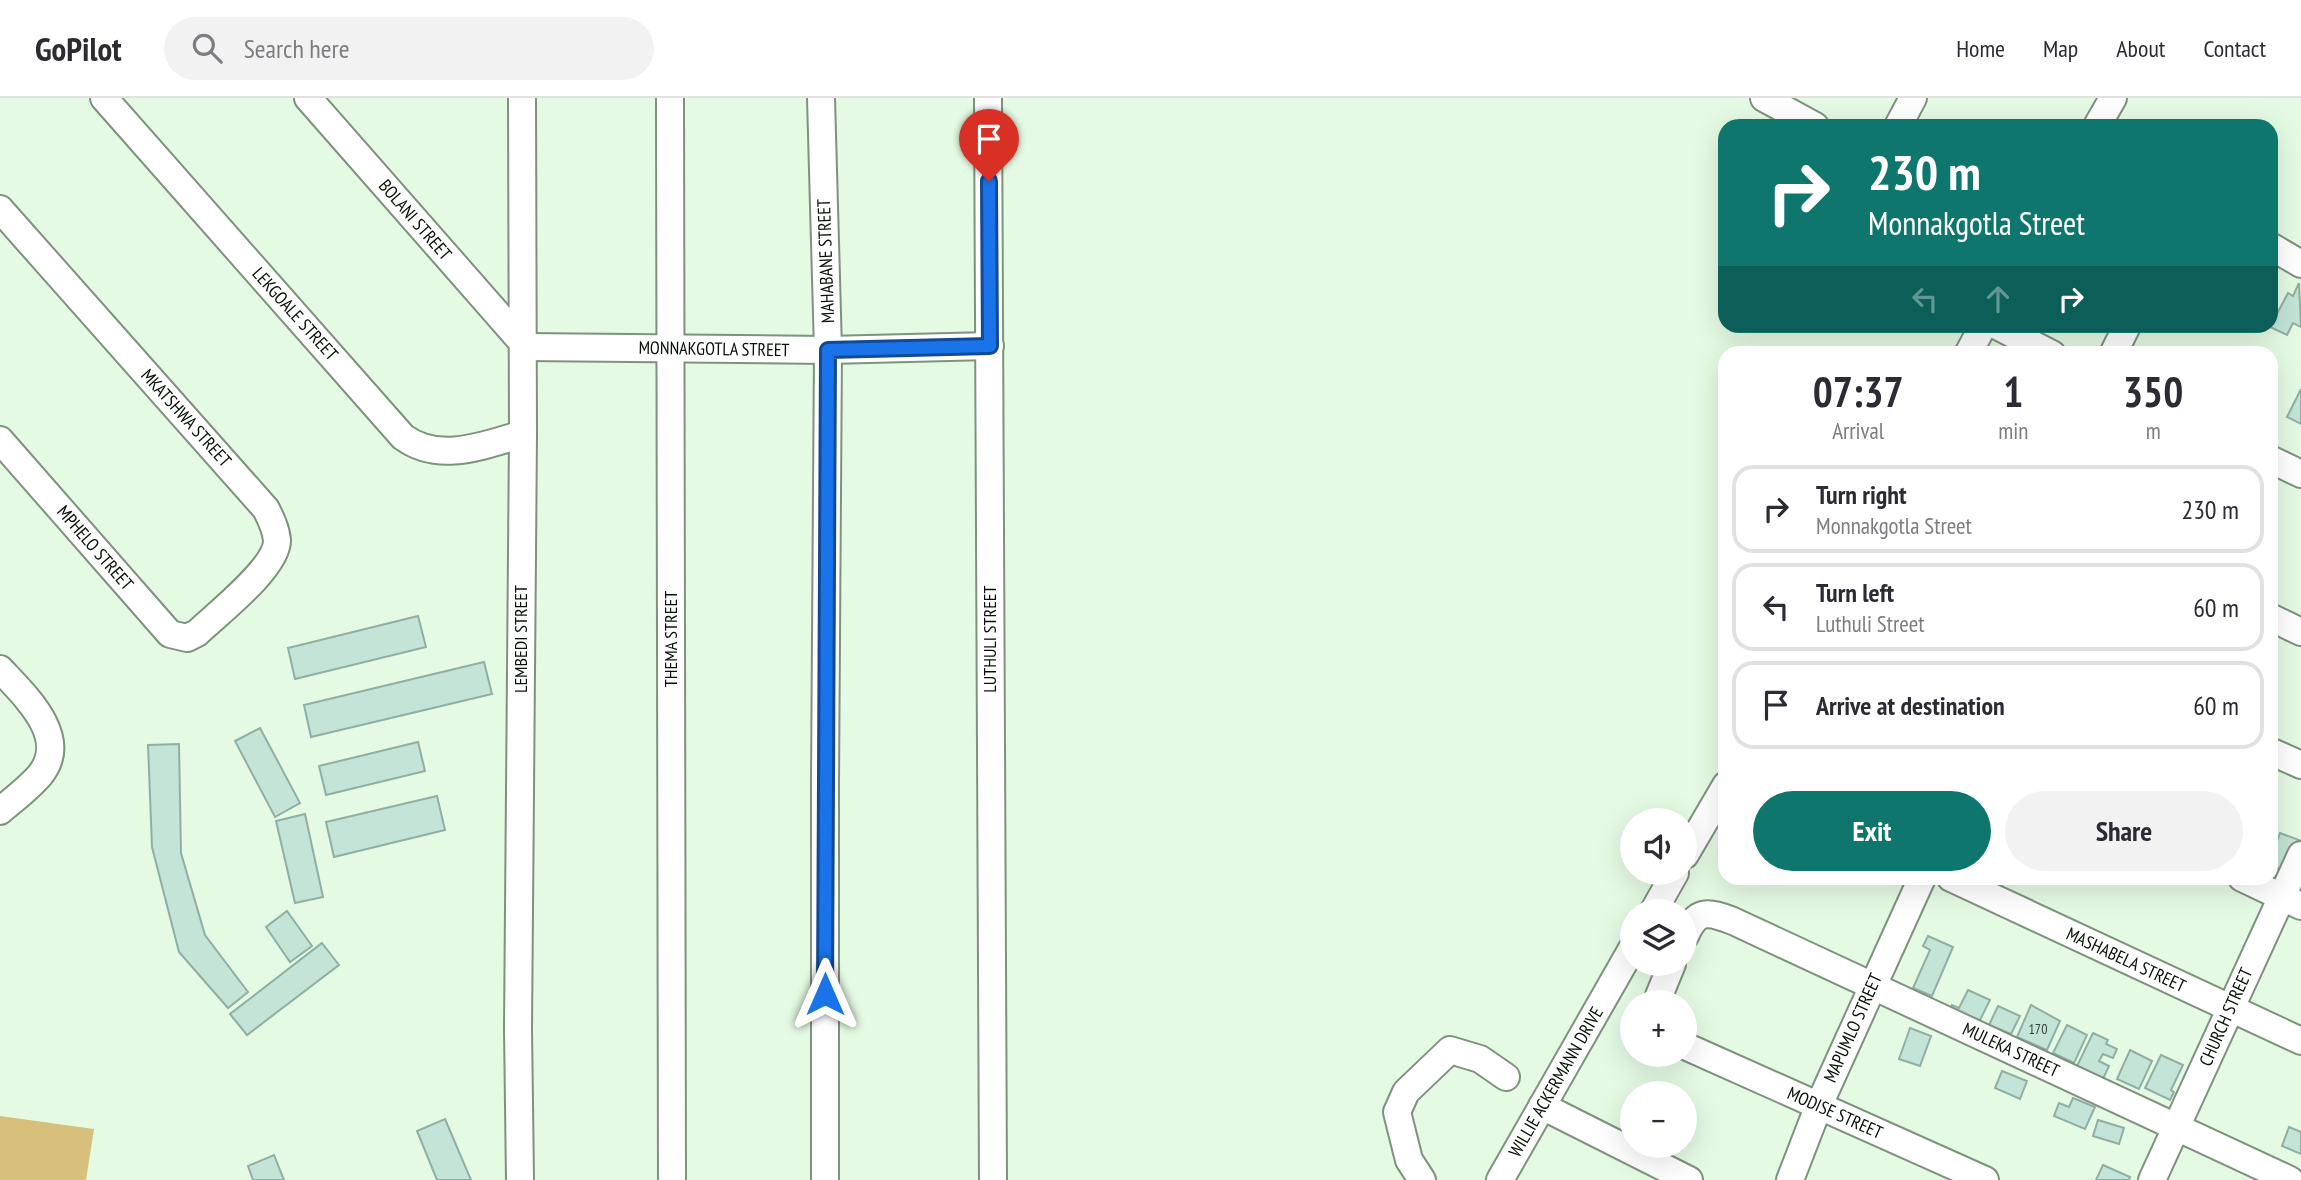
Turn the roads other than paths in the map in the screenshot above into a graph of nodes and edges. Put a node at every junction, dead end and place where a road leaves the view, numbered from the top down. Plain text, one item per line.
1 (104, 98) edge
2 (308, 98) edge
3 (670, 98) edge
4 (821, 98) edge
5 (988, 98) edge
6 (1765, 98) edge
7 (1913, 98) edge
8 (2113, 98) edge
9 (519, 101) edge
10 (1802, 119) edge
11 (1902, 119) edge
12 (2101, 119) edge
13 (0, 209) edge
14 (2278, 251) edge
15 (2301, 264) edge
16 (2011, 333) edge
17 (523, 345) junction
18 (990, 346) junction
19 (2036, 346) edge
20 (670, 348) junction
21 (828, 350) junction
22 (523, 434) junction
23 (0, 440) edge
24 (2278, 463) edge
25 (2301, 474) edge
26 (2278, 621) edge
27 (2301, 632) edge
28 (197, 633) joint
29 (0, 669) edge
30 (2278, 755) edge
31 (2301, 765) edge
32 (1718, 799) edge
33 (0, 811) edge
34 (1697, 835) edge
35 (2301, 855) edge
36 (1919, 885) edge
37 (1966, 885) edge
38 (2257, 885) edge
39 (2291, 901) edge
40 (1697, 917) edge
41 (1620, 970) edge
42 (1872, 985) junction
43 (2230, 1008) junction
44 (2301, 1041) edge
45 (1697, 1051) edge
46 (1506, 1077) dead end
47 (1819, 1105) junction
48 (1542, 1106) junction
49 (2176, 1128) junction
50 (520, 1180) edge
51 (672, 1180) edge
52 (825, 1180) edge
53 (993, 1180) edge
54 (1422, 1180) edge
55 (1500, 1180) edge
56 (1689, 1180) edge
57 (1790, 1180) edge
58 (1985, 1180) edge
59 (2152, 1180) edge
60 (2290, 1180) edge

1 - 22 street, LEKGOALE STREET
2 - 17 street, BOLANI STREET
3 - 20 street, THEMA STREET
4 - 21 street, MAHABANE STREET
5 - 18 street, LUTHULI STREET
6 - 10 street
7 - 11 street
8 - 12 street
9 - 17 street, LEMBEDI STREET
13 - 28 street, MKATSHWA STREET
14 - 15 street
16 - 19 street
17 - 20 street, MONNAKGOTLA STREET
17 - 22 street, LEMBEDI STREET
18 - 21 street, MONNAKGOTLA STREET
18 - 53 street, LUTHULI STREET
20 - 21 street, MONNAKGOTLA STREET
20 - 51 street, THEMA STREET
21 - 52 street, MAHABANE STREET
22 - 50 street, LEMBEDI STREET
23 - 28 street, MPHELO STREET
24 - 25 street
26 - 27 street
29 - 33 street
30 - 31 street
32 - 34 street
35 - 39 street, CHURCH STREET
36 - 42 street, MAPUMLO STREET
37 - 43 street, MASHABELA STREET
38 - 39 street
39 - 43 street, CHURCH STREET
40 - 42 street, MULEKA STREET
41 - 48 street, WILLIE ACKERMANN DRIVE
42 - 47 street, MAPUMLO STREET
42 - 49 street, MULEKA STREET
43 - 44 street, MASHABELA STREET
43 - 49 street, CHURCH STREET
45 - 47 street, MODISE STREET
46 - 54 street
47 - 57 street, MAPUMLO STREET
47 - 58 street, MODISE STREET
48 - 55 street, WILLIE ACKERMANN DRIVE
48 - 56 street
49 - 59 street, CHURCH STREET
49 - 60 street, MULEKA STREET

